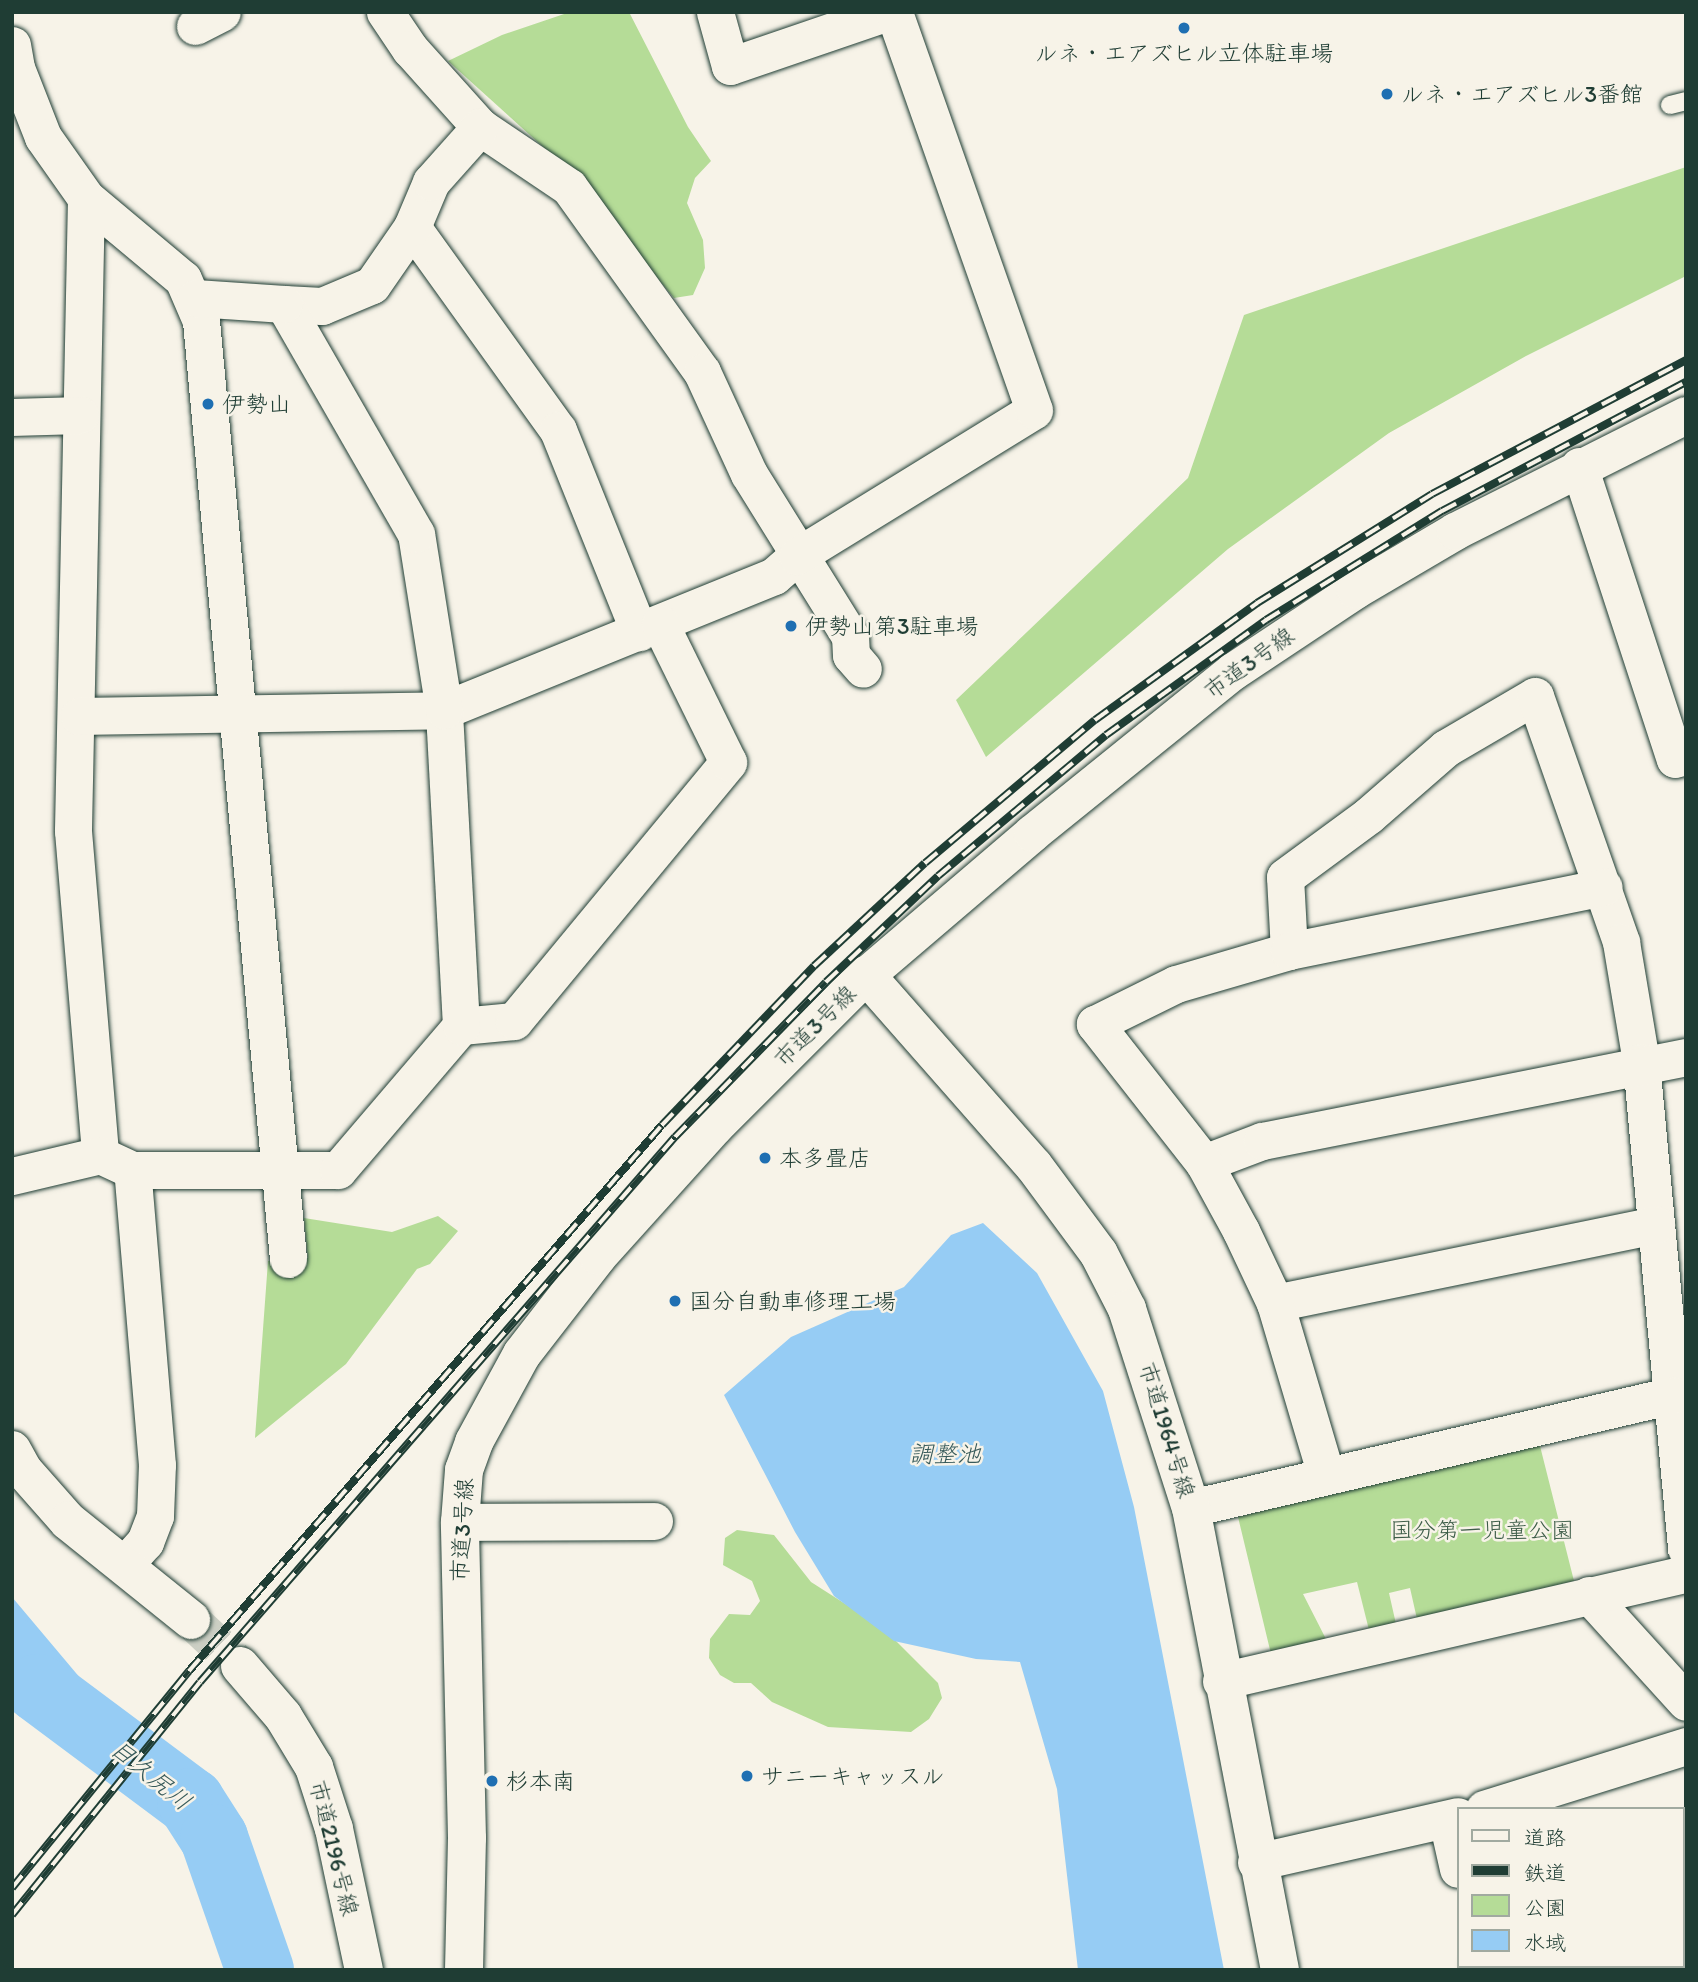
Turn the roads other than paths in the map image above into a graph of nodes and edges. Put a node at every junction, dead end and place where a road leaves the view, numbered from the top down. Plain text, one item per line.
1 (385, 12) edge
2 (715, 12) edge
3 (888, 12) edge
4 (894, 12) edge
5 (12, 45) edge
6 (480, 127) junction
7 (86, 198) junction
8 (412, 227) junction
9 (195, 298) junction
10 (284, 304) junction
11 (80, 415) junction
12 (1686, 415) edge
13 (12, 417) edge
14 (1578, 466) junction
15 (797, 556) junction
16 (650, 628) junction
17 (863, 669) dead end
18 (444, 710) junction
19 (240, 714) junction
20 (79, 716) junction
21 (1686, 756) edge
22 (1604, 887) junction
23 (1289, 951) junction
24 (866, 975) junction
25 (461, 1026) junction
26 (1686, 1057) edge
27 (1641, 1062) junction
28 (116, 1162) junction
29 (1204, 1163) junction
30 (281, 1170) junction
31 (12, 1176) edge
32 (1656, 1225) junction
33 (288, 1259) dead end
34 (1275, 1303) junction
35 (1672, 1395) junction
36 (12, 1450) edge
37 (1326, 1475) junction
38 (1191, 1508) junction
39 (654, 1521) dead end
40 (460, 1522) junction
41 (1686, 1549) edge
42 (125, 1564) junction
43 (1686, 1574) edge
44 (1589, 1595) junction
45 (191, 1620) tunnel mouth
46 (240, 1665) tunnel mouth
47 (1221, 1681) junction
48 (1686, 1702) edge
49 (1686, 1746) edge
50 (1490, 1807) edge
51 (1453, 1818) edge
52 (1456, 1849) edge
53 (1256, 1862) junction
54 (364, 1970) edge
55 (464, 1970) edge
56 (1280, 1970) edge

1 - 6 street
2 - 3 street
4 - 15 street
5 - 7 street
6 - 8 street
6 - 15 street
7 - 9 street
7 - 11 street
8 - 10 street
8 - 16 street
9 - 10 street
9 - 19 street
10 - 18 street
11 - 13 street
11 - 20 street
12 - 14 street, 市道3号線
14 - 21 street
14 - 24 street, 市道3号線
15 - 16 street
15 - 17 street
16 - 18 street
16 - 25 street
18 - 19 street
18 - 25 street
19 - 20 street
19 - 30 street
20 - 28 street
22 - 23 street
22 - 23 street
22 - 27 street
23 - 29 street
24 - 38 street, 市道1964号線
24 - 40 street, 市道3号線
25 - 30 street
26 - 27 street
27 - 29 street
27 - 32 street
28 - 30 street
28 - 31 street
28 - 42 street
29 - 34 street
30 - 33 street
32 - 34 street
32 - 35 street
34 - 37 street
35 - 37 street
35 - 41 street
36 - 42 street
37 - 38 street
38 - 47 street, 市道1964号線
39 - 40 street
40 - 55 street, 市道3号線
42 - 45 street
43 - 44 street
44 - 47 street
44 - 48 street
46 - 54 street, 市道2196号線
47 - 53 street, 市道1964号線
49 - 50 street
51 - 52 street
51 - 53 street
53 - 56 street, 市道1964号線

